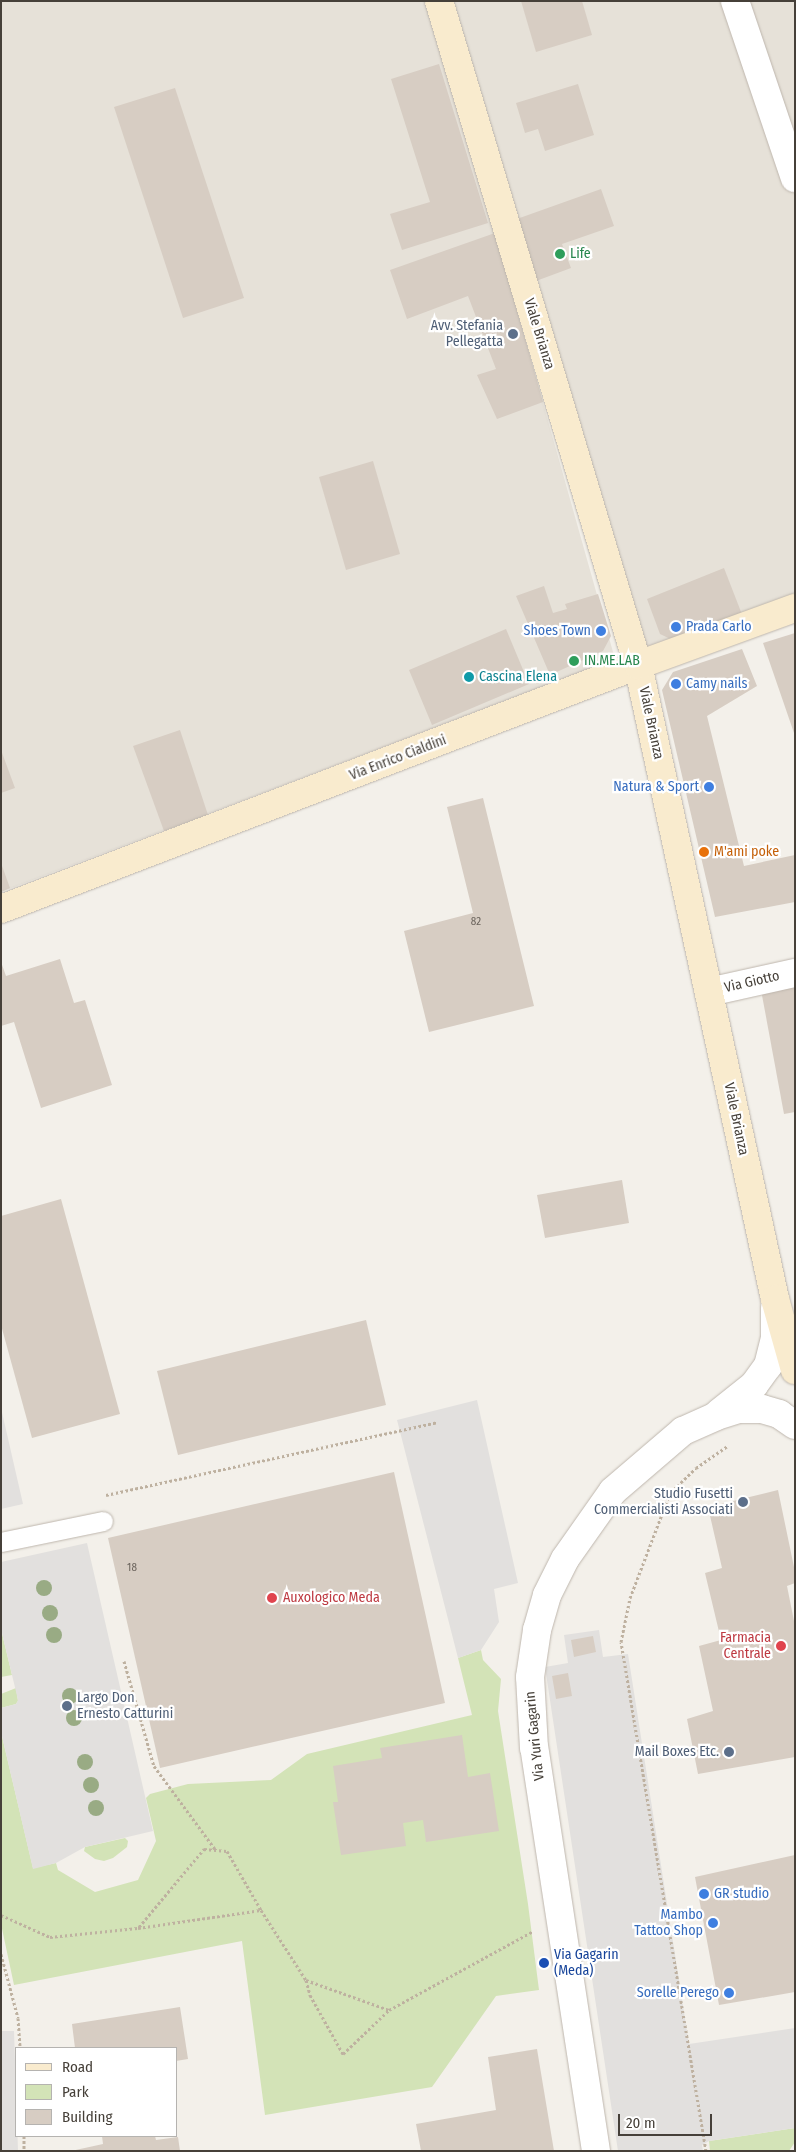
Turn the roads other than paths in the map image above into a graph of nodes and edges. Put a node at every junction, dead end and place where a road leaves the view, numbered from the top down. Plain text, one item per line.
1 (439, 1) edge
2 (735, 1) edge
3 (795, 178) edge
4 (795, 608) edge
5 (638, 665) junction
6 (1, 909) edge
7 (795, 972) edge
8 (709, 992) junction
9 (775, 1299) junction
10 (795, 1370) edge
11 (716, 1416) junction
12 (795, 1425) edge
13 (103, 1521) dead end
14 (1, 1542) edge
15 (596, 2151) edge

1 - 5 street, Viale Brianza
2 - 3 street
4 - 5 street, Via Enrico Cialdini
5 - 6 street, Via Enrico Cialdini
5 - 8 street, Viale Brianza
7 - 8 street, Via Giotto
8 - 9 street, Viale Brianza
9 - 10 street, Viale Brianza
9 - 11 street
11 - 12 street, Via Yuri Gagarin
11 - 15 street, Via Yuri Gagarin
13 - 14 lane

